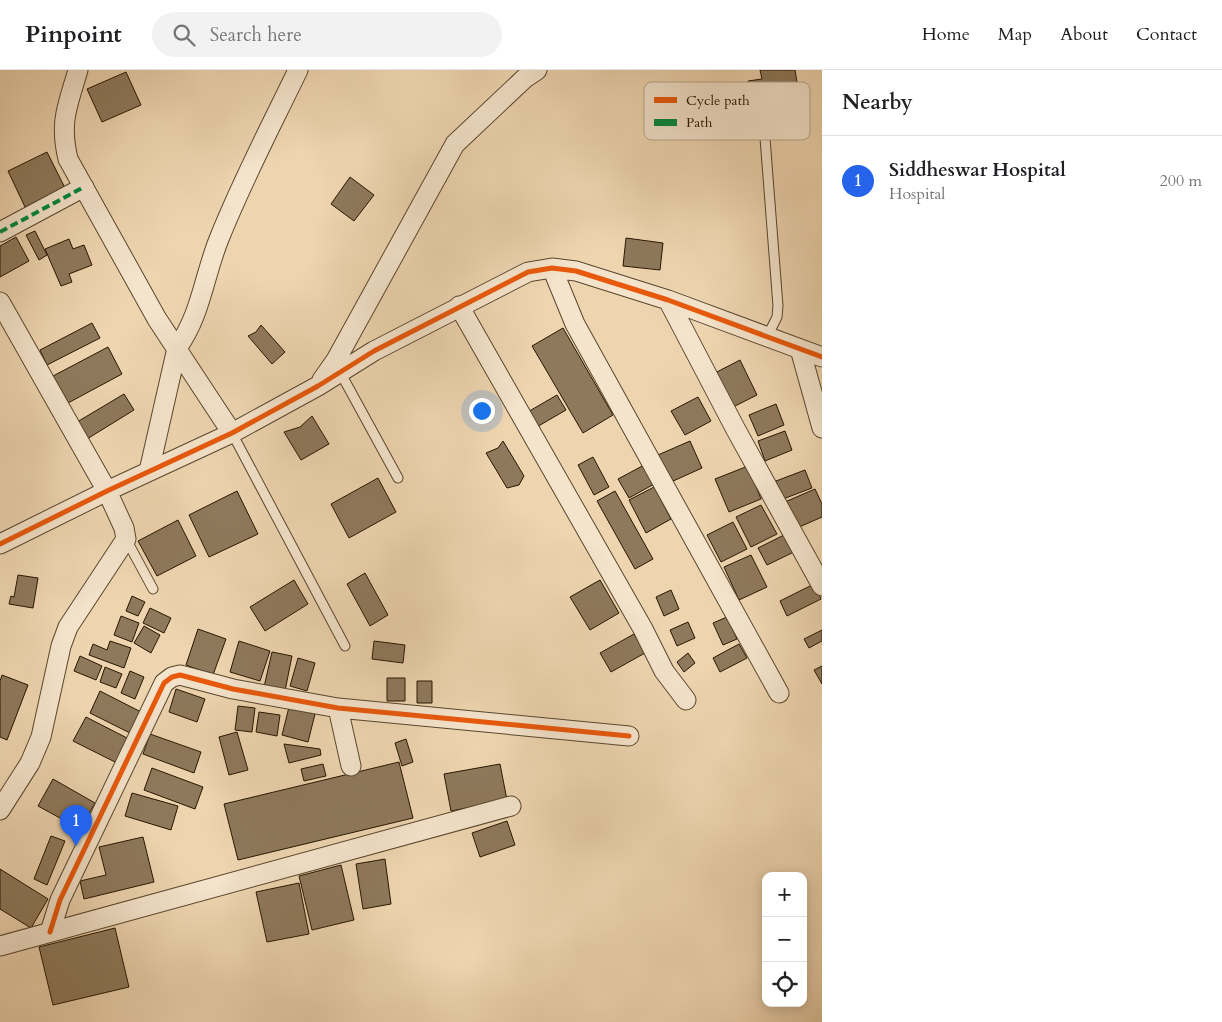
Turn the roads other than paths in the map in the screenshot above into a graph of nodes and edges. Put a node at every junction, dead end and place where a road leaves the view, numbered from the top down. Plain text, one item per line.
1 (78, 70) edge
2 (298, 70) edge
3 (537, 70) edge
4 (766, 140) edge
5 (84, 187) junction
6 (0, 232) edge
7 (552, 268) junction
8 (668, 300) junction
9 (0, 302) edge
10 (459, 306) junction
11 (767, 337) junction
12 (177, 348) junction
13 (800, 349) junction
14 (822, 357) edge
15 (340, 372) junction
16 (318, 386) junction
17 (822, 428) edge
18 (232, 433) junction
19 (149, 471) junction
20 (398, 478) dead end
21 (107, 490) junction
22 (126, 539) junction
23 (0, 544) edge
24 (822, 586) edge
25 (153, 589) dead end
26 (345, 646) dead end
27 (779, 693) dead end
28 (686, 700) dead end
29 (338, 708) junction
30 (628, 736) dead end
31 (351, 766) dead end
32 (511, 806) dead end
33 (0, 810) edge
34 (50, 932) junction
35 (0, 946) edge

1 - 5 street
2 - 12 street
3 - 16 street
4 - 11 lane
5 - 6 street
5 - 12 street
7 - 8 street
7 - 10 street
7 - 27 street
8 - 11 street
8 - 24 street
9 - 21 street
10 - 15 street
10 - 28 street
11 - 13 street
12 - 18 street
12 - 19 street
13 - 14 street
13 - 17 street
15 - 16 street
15 - 20 lane
16 - 18 street
18 - 19 street
18 - 26 lane
19 - 21 street
21 - 22 street
21 - 23 street
22 - 25 lane
22 - 33 street
29 - 30 street
29 - 31 street
29 - 34 street
32 - 34 street
34 - 35 street

